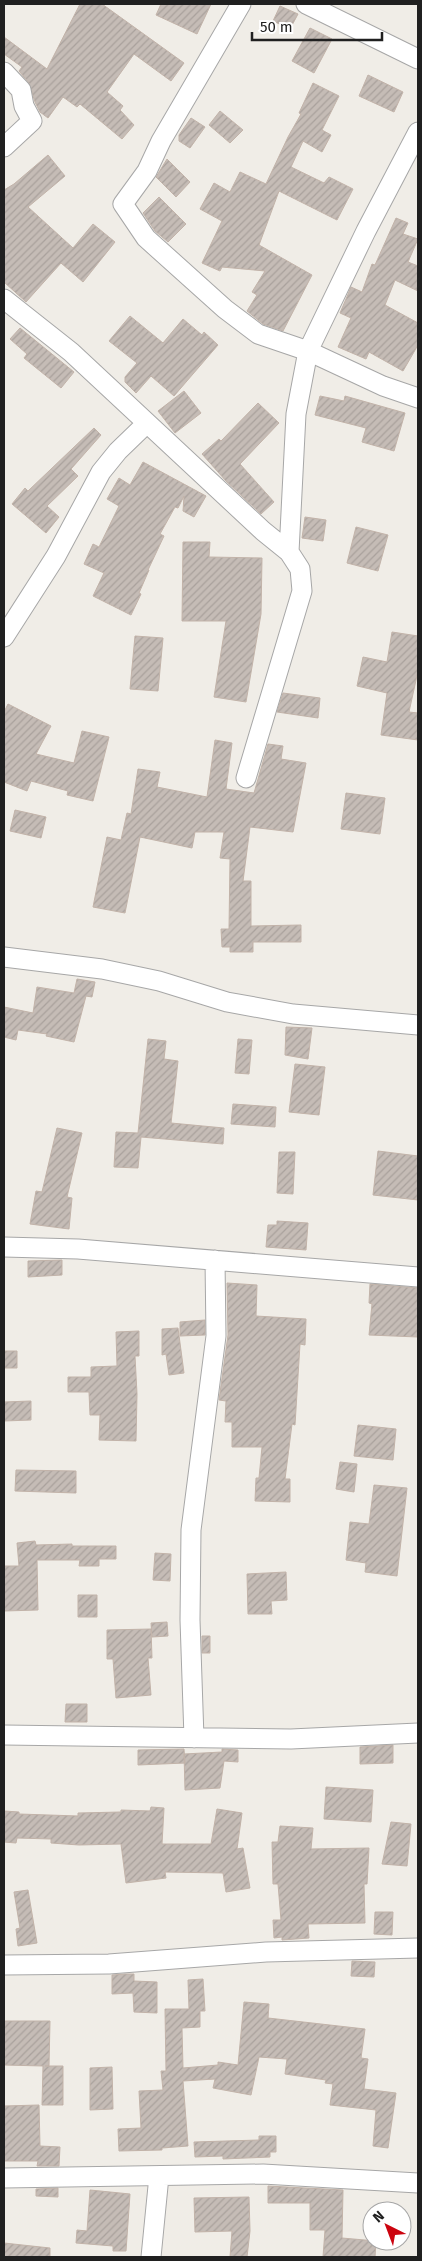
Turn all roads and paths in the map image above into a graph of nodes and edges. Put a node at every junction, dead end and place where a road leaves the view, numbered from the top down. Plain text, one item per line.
1 (242, 4) edge
2 (306, 4) edge
3 (418, 59) edge
4 (4, 72) edge
5 (418, 132) edge
6 (4, 147) edge
7 (4, 299) edge
8 (308, 351) junction
9 (418, 398) edge
10 (147, 423) junction
11 (290, 520) junction
12 (262, 531) junction
13 (289, 552) junction
14 (4, 637) edge
15 (246, 778) dead end
16 (4, 957) edge
17 (418, 1025) edge
18 (4, 1247) edge
19 (215, 1260) junction
20 (418, 1277) edge
21 (418, 1733) edge
22 (4, 1735) edge
23 (194, 1738) junction
24 (418, 1948) edge
25 (4, 1964) edge
26 (159, 2176) junction
27 (4, 2178) edge
28 (418, 2183) edge
29 (151, 2257) edge

1 - 8 street
2 - 3 street
4 - 6 street
5 - 8 street
7 - 10 street
8 - 9 street
8 - 11 street
10 - 12 street
10 - 14 street
11 - 12 street
11 - 13 street
12 - 13 street
13 - 15 street
16 - 17 street
18 - 19 street
19 - 20 street
19 - 23 street
21 - 23 street
22 - 23 street
24 - 25 street
26 - 27 street
26 - 28 street
26 - 29 street

